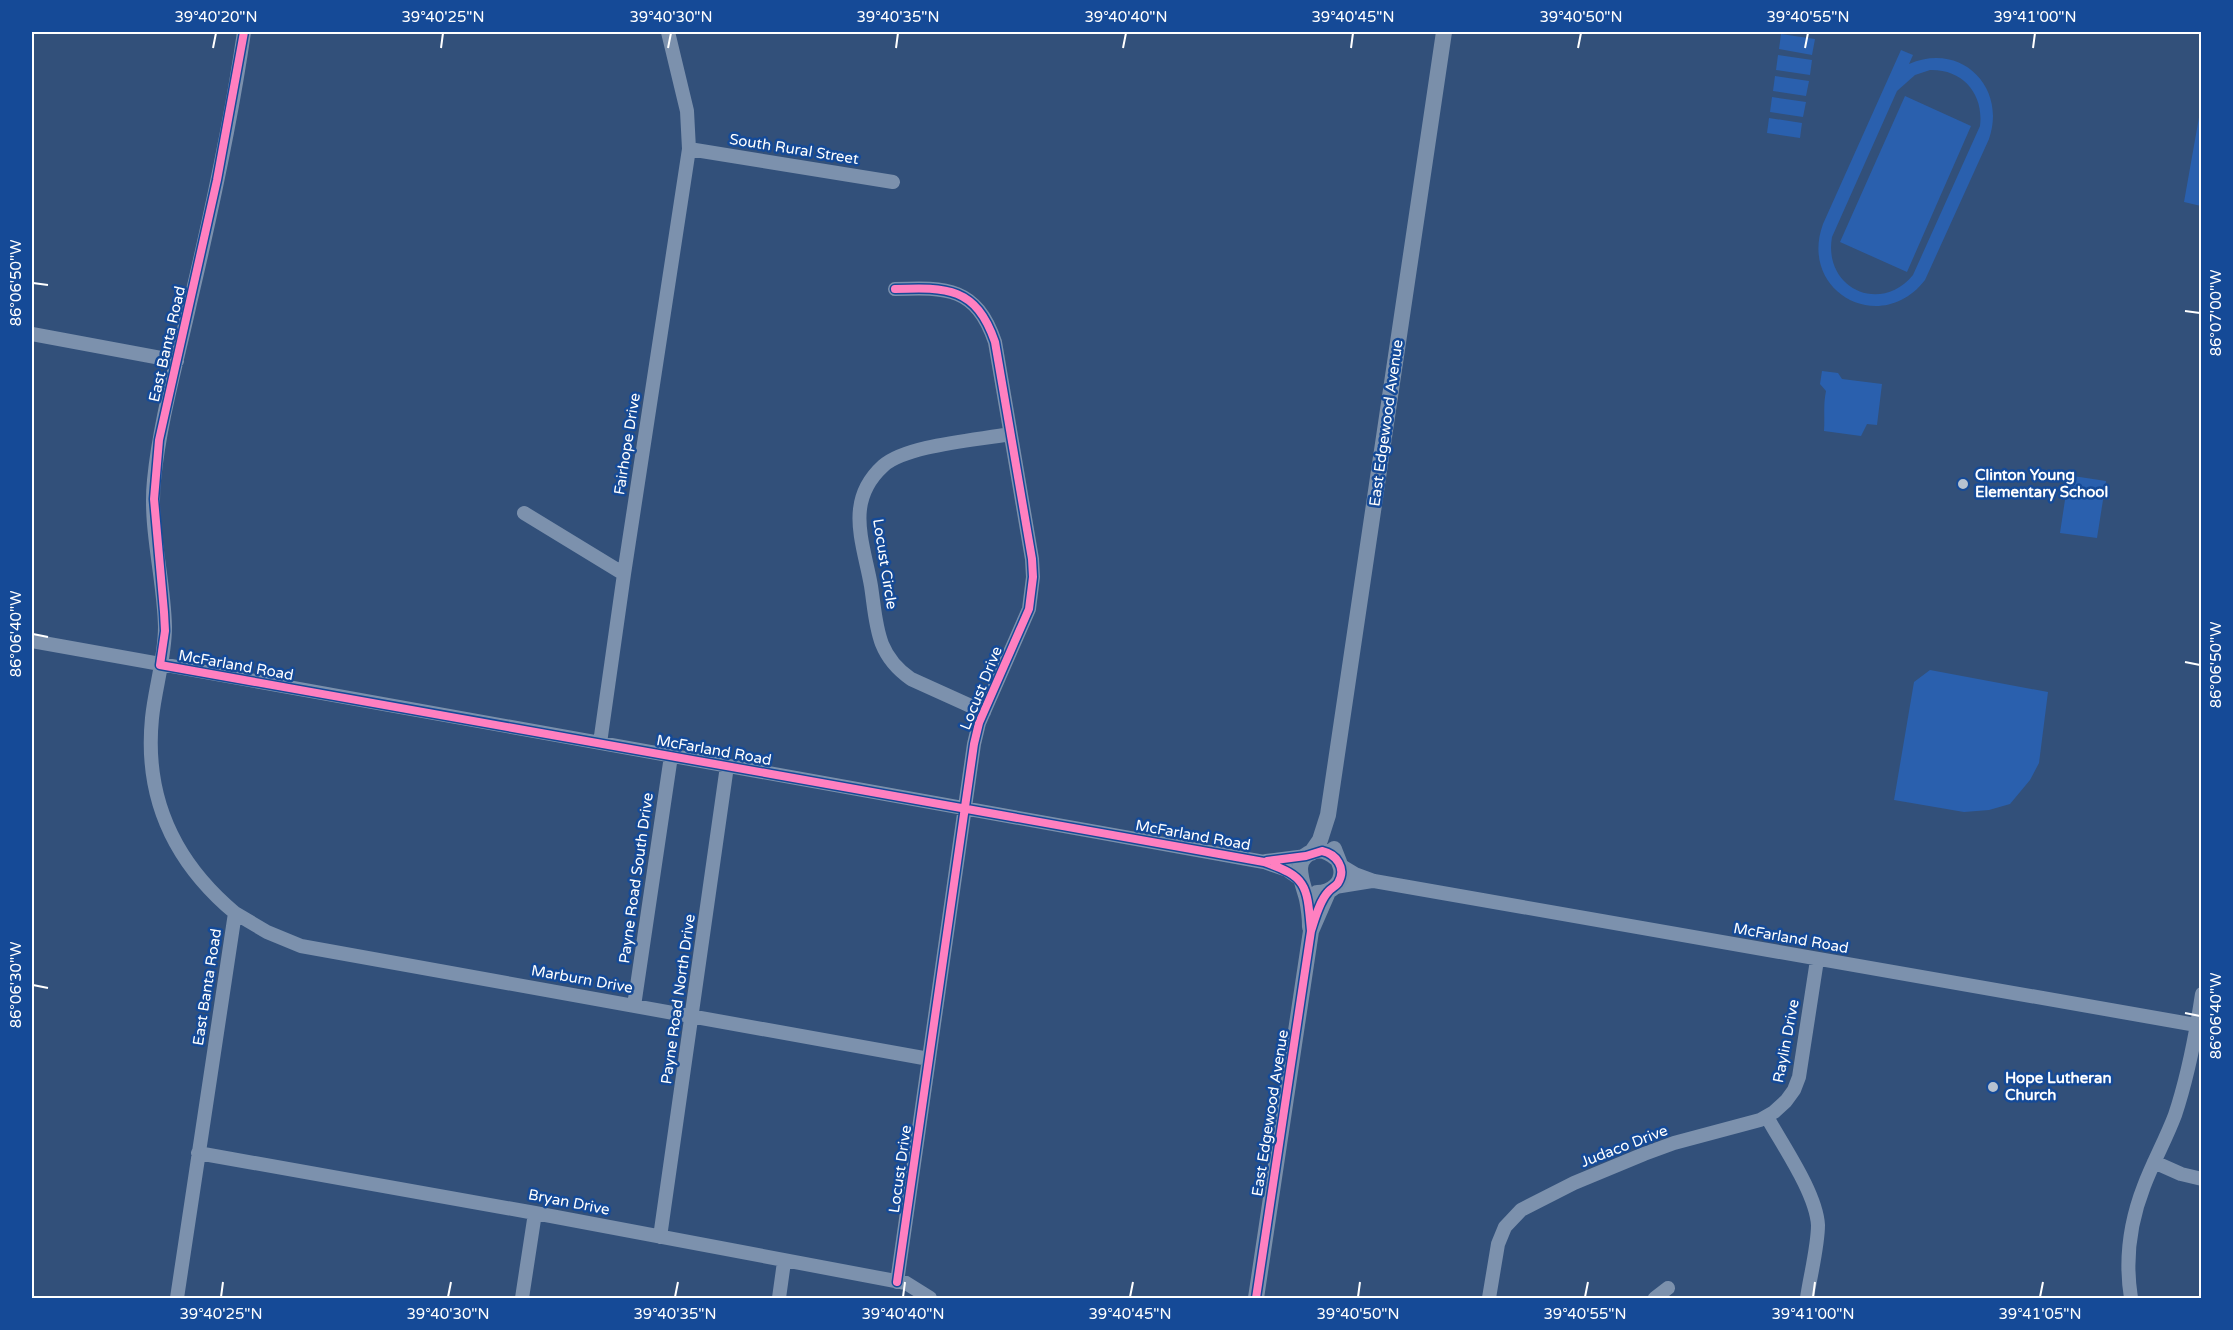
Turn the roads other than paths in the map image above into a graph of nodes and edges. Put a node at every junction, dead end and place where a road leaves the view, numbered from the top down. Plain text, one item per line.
1 (244, 32) edge
2 (668, 32) edge
3 (1443, 32) edge
4 (689, 149) junction
5 (893, 182) dead end
6 (895, 289) dead end
7 (32, 334) edge
8 (177, 361) junction
9 (1010, 434) junction
10 (524, 513) dead end
11 (624, 574) junction
12 (32, 641) edge
13 (160, 665) junction
14 (984, 712) junction
15 (600, 743) junction
16 (671, 756) junction
17 (728, 766) junction
18 (966, 808) junction
19 (1328, 815) junction
20 (1309, 854) junction
21 (1338, 861) junction
22 (1264, 862) junction
23 (1374, 881) junction
24 (1302, 882) junction
25 (1331, 889) junction
26 (235, 913) junction
27 (1311, 931) junction
28 (1817, 960) junction
29 (2202, 994) edge
30 (634, 1006) junction
31 (693, 1016) junction
32 (2199, 1025) edge
33 (929, 1059) junction
34 (1767, 1117) junction
35 (198, 1153) junction
36 (2154, 1162) junction
37 (2202, 1179) edge
38 (536, 1212) junction
39 (660, 1237) junction
40 (784, 1262) junction
41 (897, 1282) junction
42 (1668, 1287) dead end
43 (177, 1299) edge
44 (522, 1299) edge
45 (779, 1299) edge
46 (930, 1299) edge
47 (1256, 1299) edge
48 (1489, 1299) edge
49 (1654, 1299) edge
50 (1807, 1299) edge
51 (2131, 1299) edge

1 - 8 street, East Banta Road
2 - 4 street, Fairhope Drive
3 - 19 main road, East Edgewood Avenue
4 - 5 street, South Rural Street
4 - 11 street, Fairhope Drive
6 - 9 street, Locust Drive
7 - 8 street
8 - 13 street, East Banta Road
9 - 14 street, Locust Drive
9 - 14 street, Locust Circle
10 - 11 street
11 - 15 street, Fairhope Drive
12 - 13 street, McFarland Road
13 - 15 street, McFarland Road
13 - 26 street, East Banta Road
14 - 18 street, Locust Drive
15 - 16 street, McFarland Road
16 - 17 street, McFarland Road
16 - 30 street, Payne Road South Drive
17 - 18 street, McFarland Road
17 - 31 street, Payne Road North Drive
18 - 22 street, McFarland Road
18 - 33 street, Locust Drive
19 - 20 main road, East Edgewood Avenue
19 - 21 main road, East Edgewood Avenue
20 - 21 main road
20 - 22 street, McFarland Road
20 - 24 main road, East Edgewood Avenue
21 - 23 street, McFarland Road
21 - 25 main road, East Edgewood Avenue
22 - 24 street, McFarland Road
23 - 25 street, McFarland Road
23 - 28 street, McFarland Road
24 - 25 main road
24 - 27 main road, East Edgewood Avenue
25 - 27 main road, East Edgewood Avenue
26 - 30 street, Marburn Drive
26 - 35 street, East Banta Road
27 - 47 main road, East Edgewood Avenue
28 - 32 street, McFarland Road
28 - 34 street, Raylin Drive
29 - 32 street
30 - 31 street, Marburn Drive
31 - 33 street, Marburn Drive
31 - 39 street, Payne Road North Drive
32 - 36 street
33 - 41 street, Locust Drive
34 - 48 street, Judaco Drive
34 - 50 street
35 - 38 street, Bryan Drive
35 - 43 street, East Banta Road
36 - 37 street
36 - 51 street
38 - 39 street, Bryan Drive
38 - 44 street
39 - 40 street, Bryan Drive
40 - 41 street, Bryan Drive
40 - 45 street
41 - 46 street, Bryan Drive
42 - 49 street

